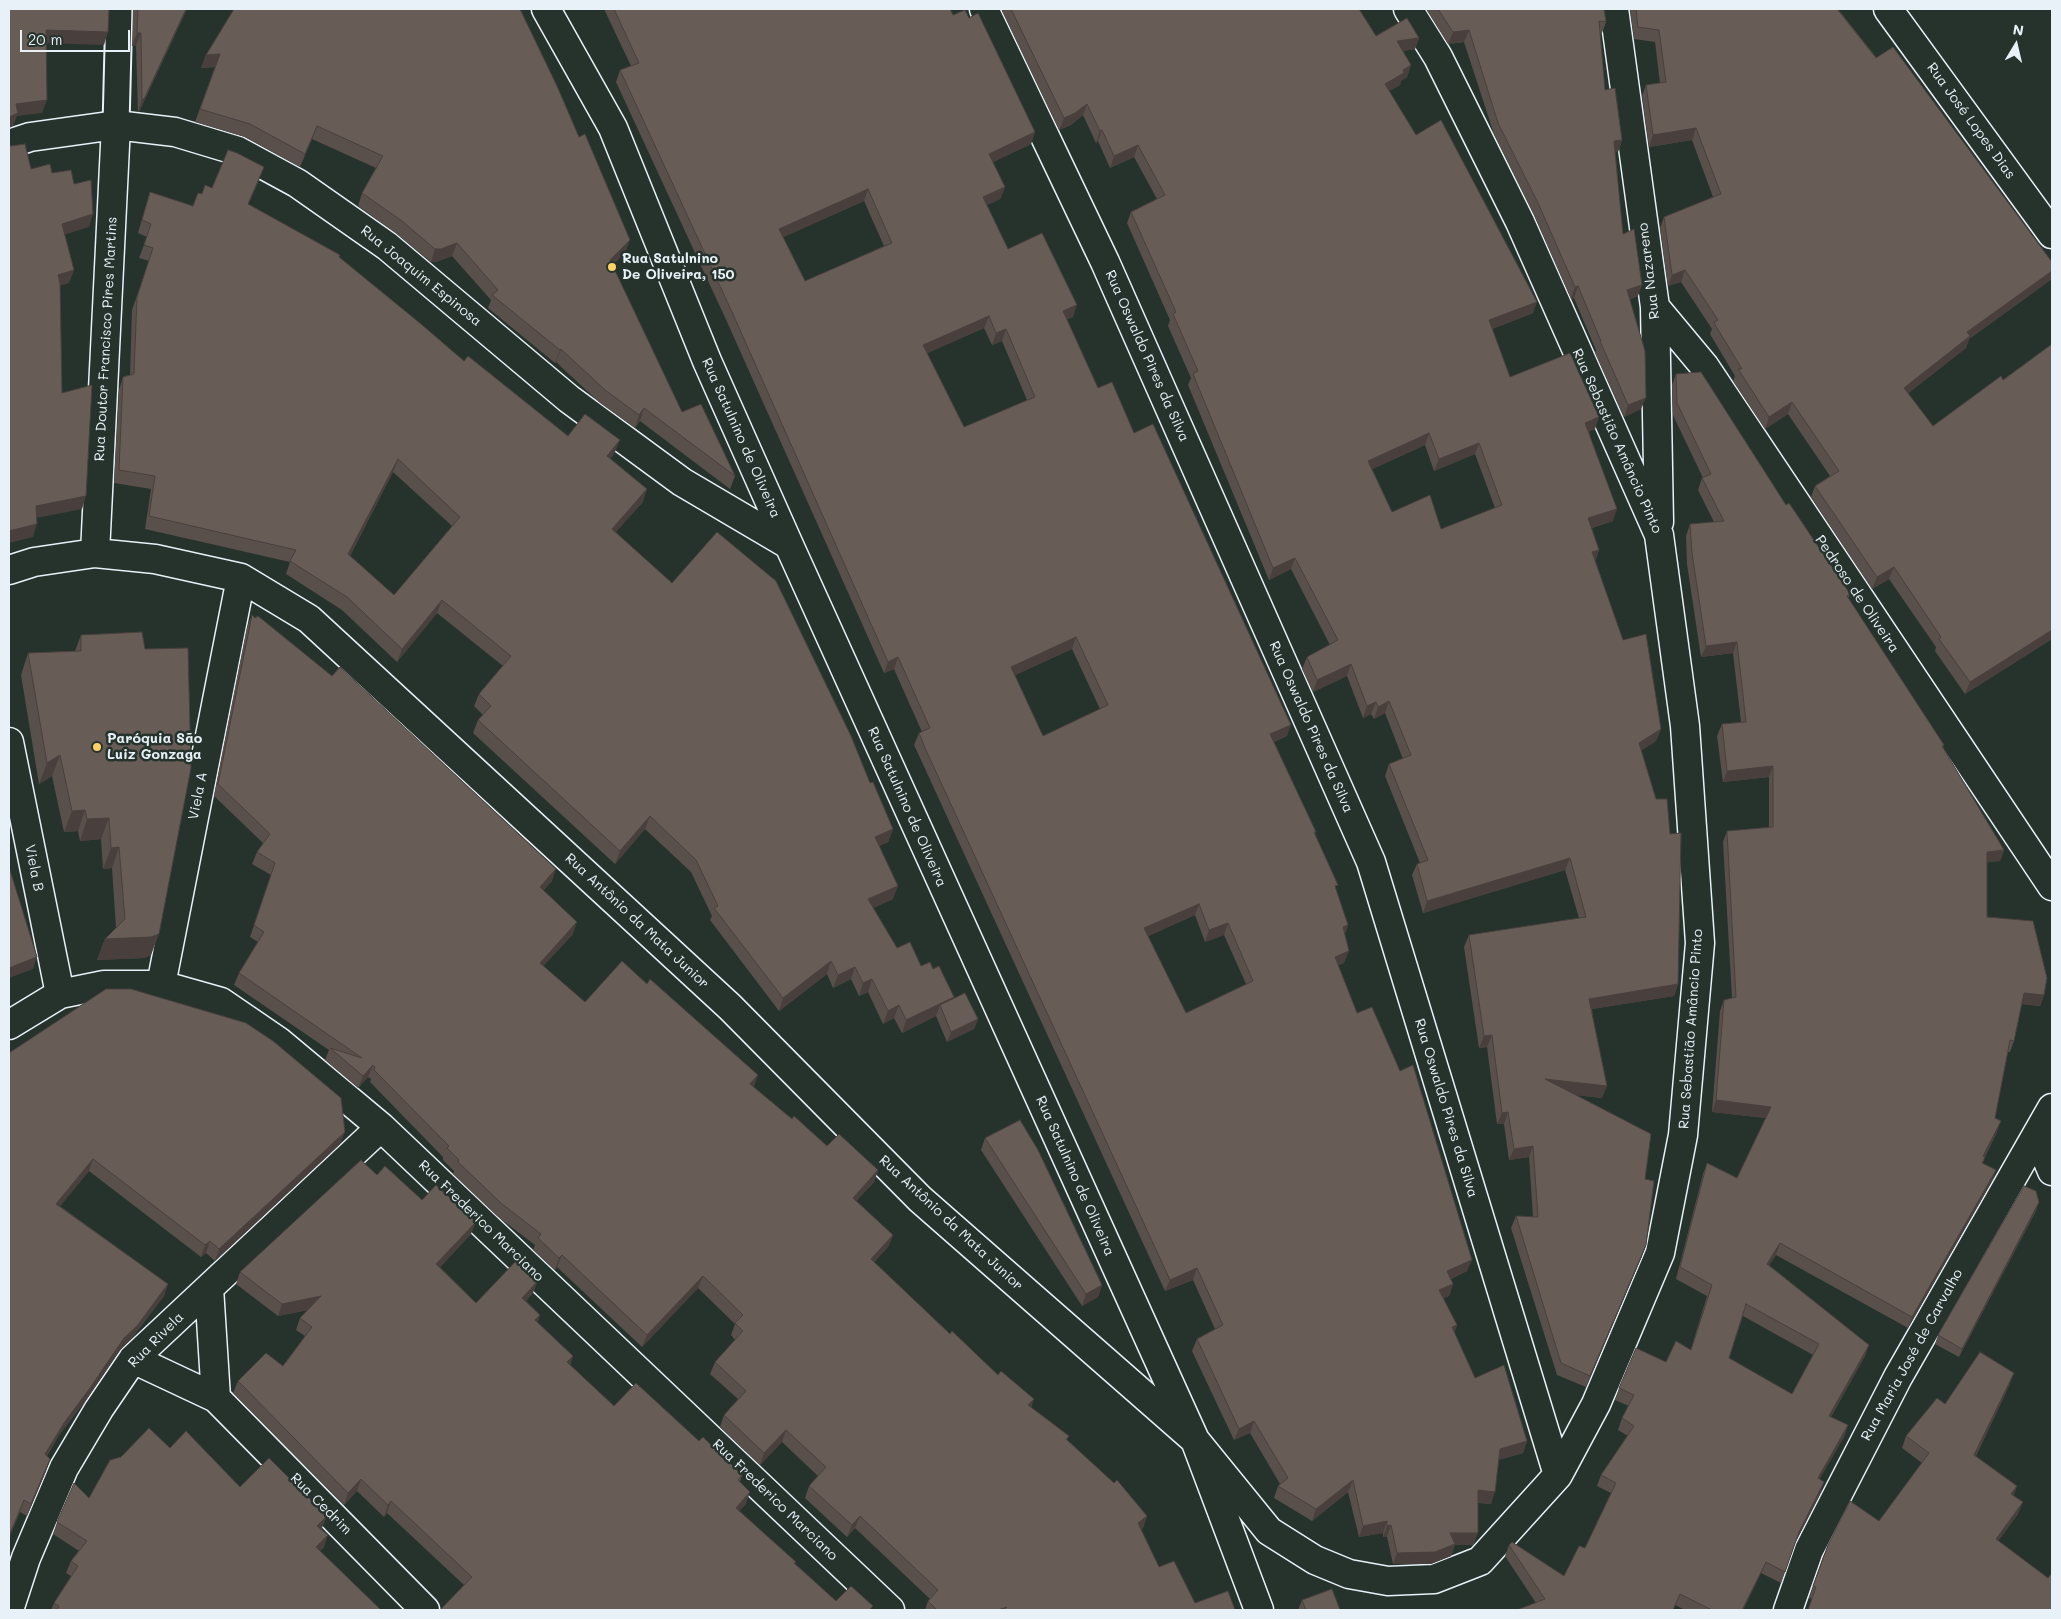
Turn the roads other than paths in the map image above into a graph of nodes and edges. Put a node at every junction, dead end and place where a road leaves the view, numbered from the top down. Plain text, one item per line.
1 (119, 9) edge
2 (546, 9) edge
3 (984, 9) edge
4 (1408, 9) edge
5 (1614, 9) edge
6 (1888, 9) edge
7 (116, 125) junction
8 (9, 144) edge
9 (2052, 234) edge
10 (1655, 307) junction
11 (1659, 535) junction
12 (789, 545) junction
13 (96, 553) junction
14 (9, 570) edge
15 (241, 578) junction
16 (9, 742) edge
17 (2052, 886) edge
18 (160, 986) junction
19 (60, 994) junction
20 (9, 1025) edge
21 (2052, 1108) edge
22 (381, 1126) junction
23 (2037, 1135) junction
24 (2052, 1171) edge
25 (208, 1288) junction
26 (133, 1359) junction
27 (216, 1398) junction
28 (1194, 1440) junction
29 (1558, 1475) junction
30 (10, 1610) edge
31 (425, 1610) edge
32 (890, 1610) edge
33 (1260, 1610) edge
34 (1788, 1610) edge

1 - 7 street
2 - 12 street, Rua Satulnino de Oliveira
3 - 29 street, Rua Oswaldo Pires da Silva
4 - 11 street, Rua Sebastião Amâncio Pinto
5 - 10 street, Rua Nazareno
6 - 9 street, Rua José Lopes Dias
7 - 8 street, Rua Joaquim Espinosa
7 - 12 street, Rua Joaquim Espinosa
7 - 13 street, Rua Doutor Francisco Pires Martins
10 - 11 street, Rua Nazareno
10 - 17 street, Pedroso de Oliveira
11 - 29 street, Rua Sebastião Amâncio Pinto
12 - 28 street, Rua Satulnino de Oliveira
13 - 14 street, Rua Antônio da Mata Junior
13 - 15 street, Rua Antônio da Mata Junior
15 - 18 street, Viela A
15 - 28 street, Rua Antônio da Mata Junior
16 - 19 street, Viela B
18 - 19 street, Rua Frederico Marciano
18 - 22 street, Rua Frederico Marciano
19 - 20 street, Rua Frederico Marciano
21 - 23 street, Rua Maria José de Carvalho
22 - 25 street, Rua Rivela
22 - 32 street, Rua Frederico Marciano
23 - 24 street
23 - 34 street, Rua Maria José de Carvalho
25 - 26 street, Rua Rivela
25 - 27 street
26 - 27 street, Rua Cedrim
26 - 30 street, Rua Rivela
27 - 31 street, Rua Cedrim
28 - 29 street, Rua Sebastião Amâncio Pinto
28 - 33 street, Rua Satulnino de Oliveira

